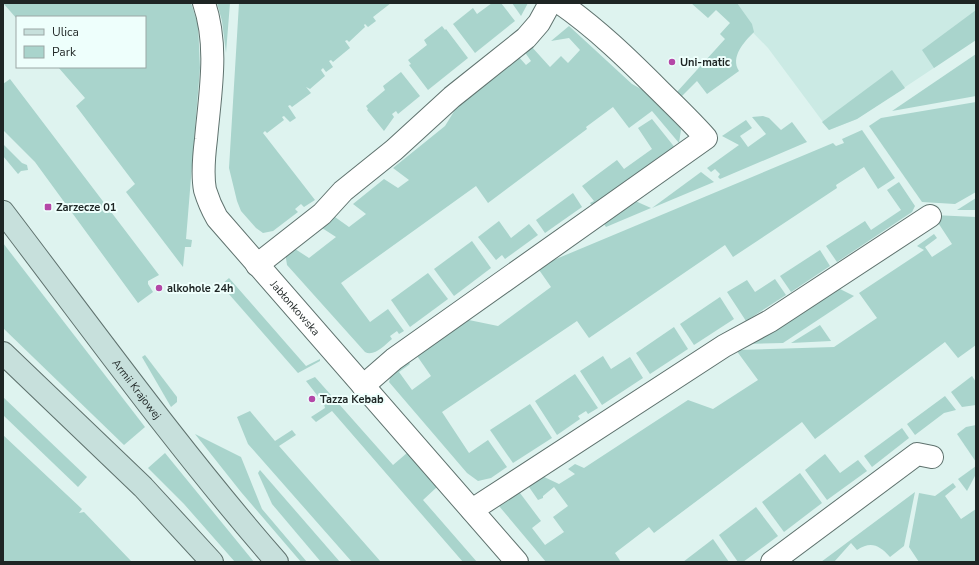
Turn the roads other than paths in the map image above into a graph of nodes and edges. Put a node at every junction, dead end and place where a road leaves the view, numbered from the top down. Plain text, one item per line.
1 (204, 3) edge
2 (550, 3) edge
3 (560, 3) edge
4 (3, 212) edge
5 (930, 216) dead end
6 (258, 265) junction
7 (3, 353) edge
8 (363, 386) junction
9 (932, 458) dead end
10 (472, 510) junction
11 (212, 562) edge
12 (277, 562) edge
13 (517, 562) edge
14 (772, 562) edge

1 - 6 street, Jabłonkowska
2 - 6 street
3 - 8 street
4 - 12 main road, Armii Krajowej
5 - 10 street
6 - 8 street, Jabłonkowska
7 - 11 main road
8 - 10 street, Jabłonkowska
9 - 14 street
10 - 13 street, Jabłonkowska

